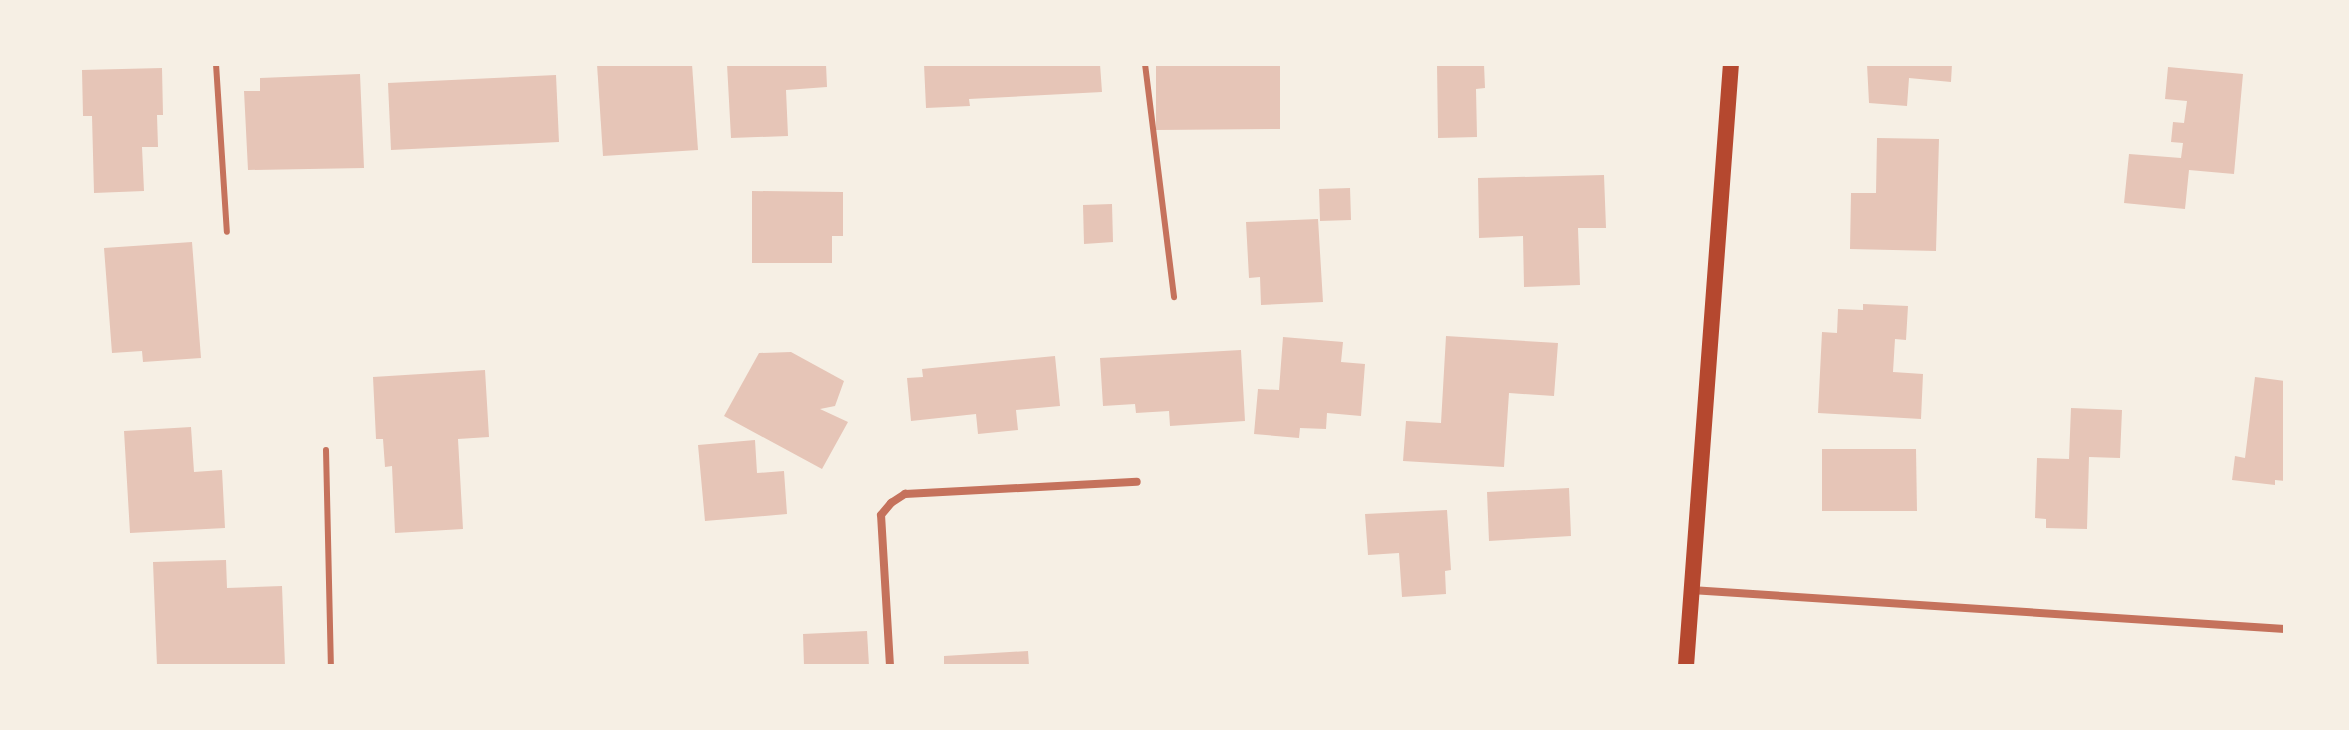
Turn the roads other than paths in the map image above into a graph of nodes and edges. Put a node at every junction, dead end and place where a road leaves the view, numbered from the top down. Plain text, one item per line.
1 (216, 64) edge
2 (1145, 64) edge
3 (1731, 64) edge
4 (227, 232) dead end
5 (1174, 297) dead end
6 (326, 450) dead end
7 (1137, 482) dead end
8 (1691, 590) junction
9 (2285, 629) edge
10 (331, 666) edge
11 (890, 666) edge
12 (1686, 666) edge

1 - 4 lane
2 - 5 lane
3 - 8 main road
6 - 10 lane
7 - 11 street
8 - 9 street
8 - 12 main road

